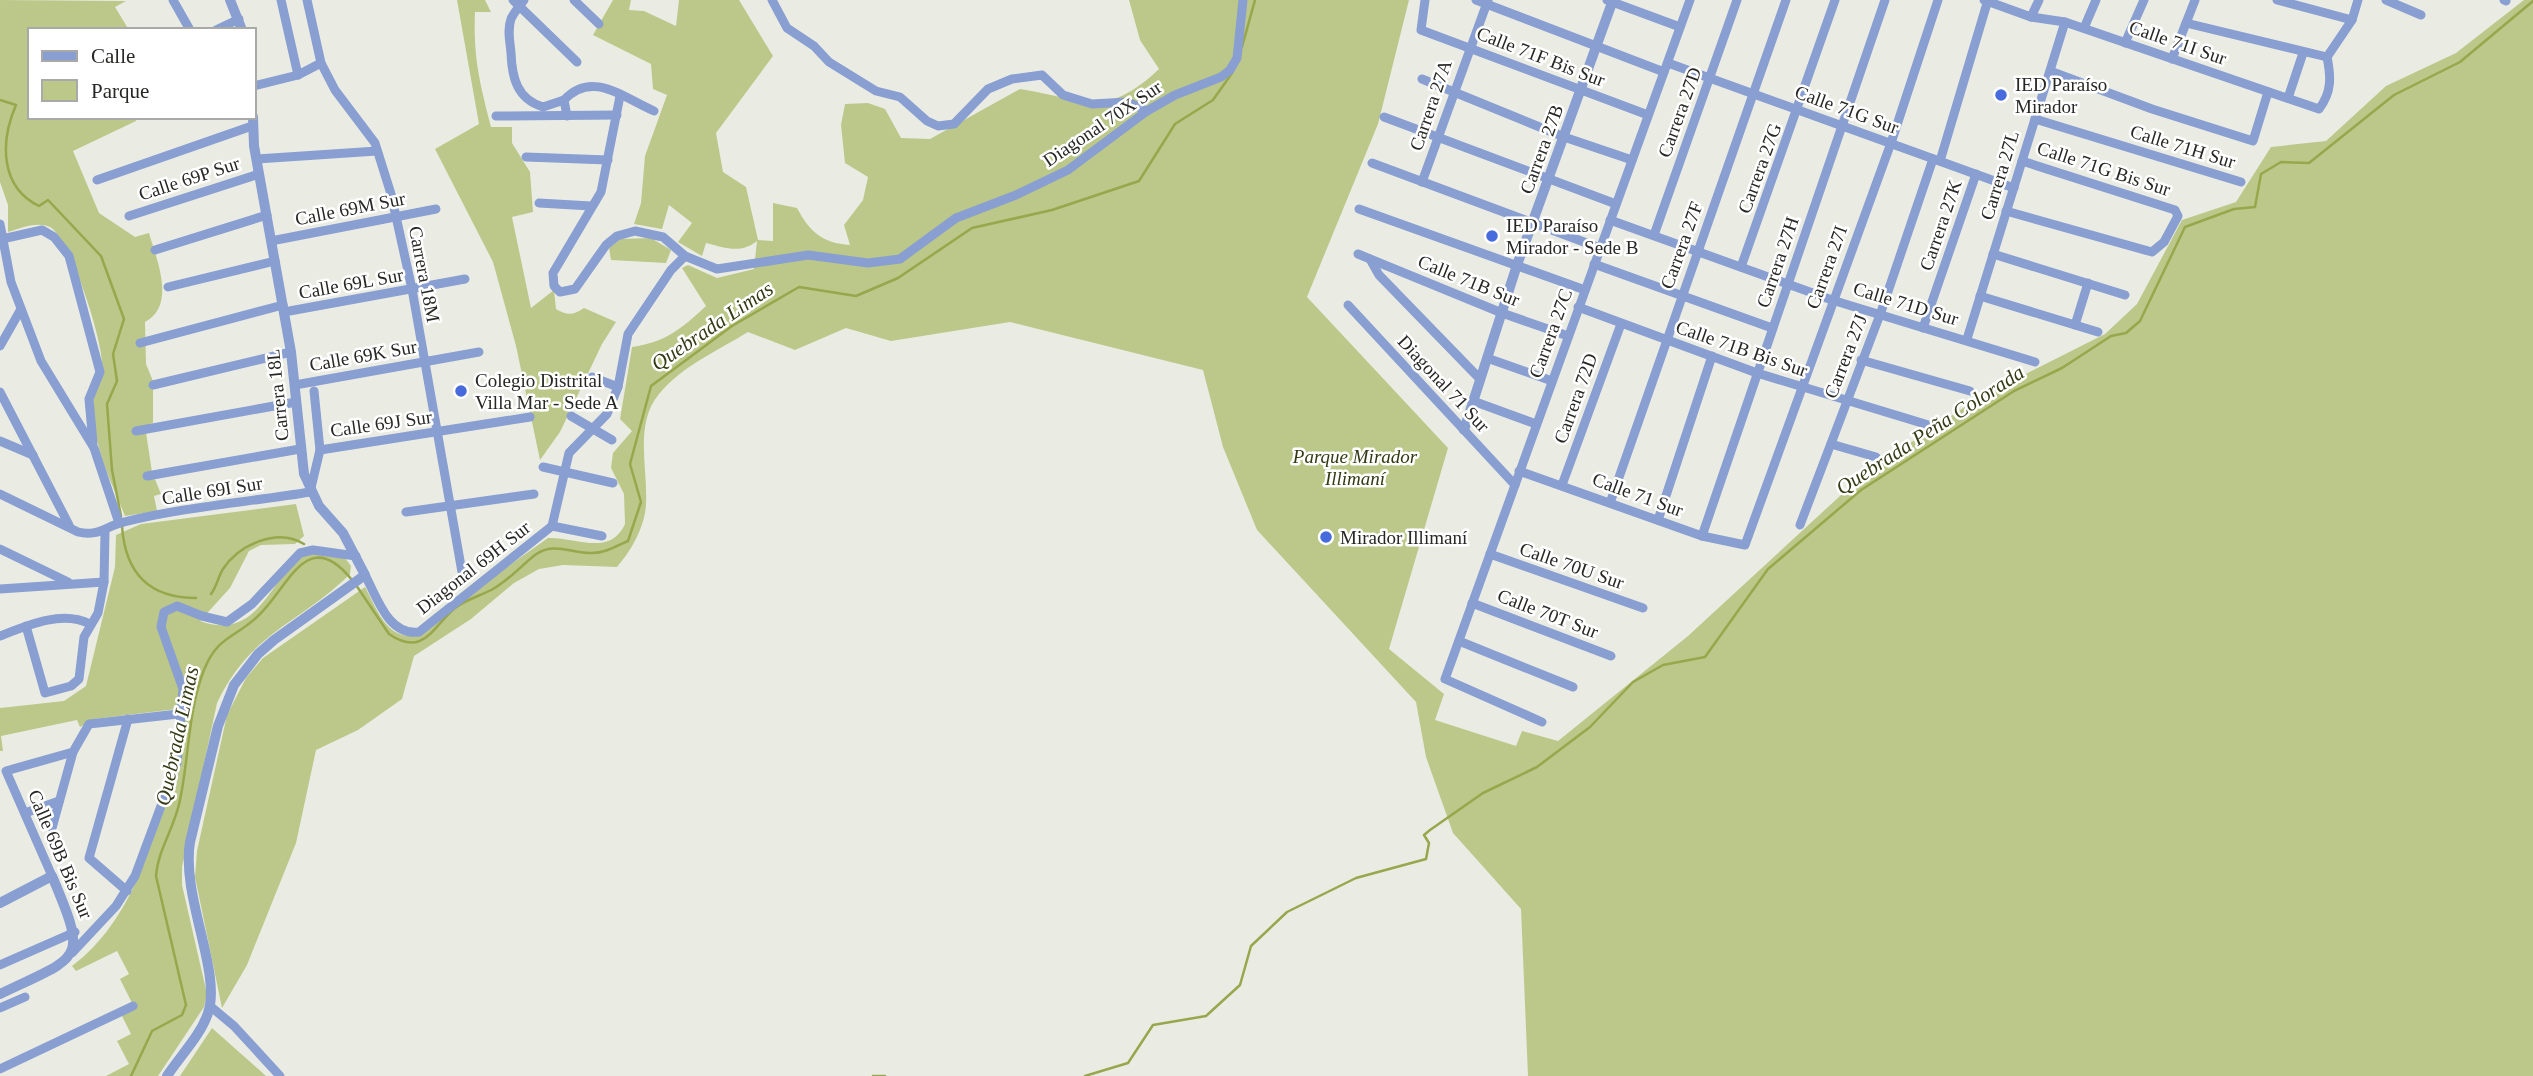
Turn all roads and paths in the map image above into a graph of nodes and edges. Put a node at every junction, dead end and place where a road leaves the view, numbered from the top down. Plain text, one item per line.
1 (173, 0) edge
2 (230, 0) edge
3 (281, 0) edge
4 (307, 0) edge
5 (574, 0) edge
6 (772, 0) edge
7 (1242, 0) edge
8 (1425, 0) edge
9 (1476, 0) edge
10 (1690, 0) edge
11 (1737, 0) edge
12 (1786, 0) edge
13 (1835, 0) edge
14 (1885, 0) edge
15 (1938, 0) edge
16 (1986, 0) edge
17 (2039, 0) edge
18 (2096, 0) edge
19 (2144, 0) edge
20 (2195, 0) edge
21 (2277, 0) edge
22 (2358, 0) edge
23 (2386, 0) edge
24 (1611, 1) edge
25 (519, 2) edge
26 (1487, 2) edge
27 (2421, 15) dead end
28 (2031, 17) junction
29 (2352, 20) junction
30 (2065, 22) junction
31 (2186, 23) junction
32 (241, 24) edge
33 (599, 24) dead end
34 (1680, 27) junction
35 (189, 28) edge
36 (2084, 29) junction
37 (2125, 43) junction
38 (1597, 47) junction
39 (1468, 48) junction
40 (2303, 52) junction
41 (2327, 57) junction
42 (2172, 58) junction
43 (577, 62) dead end
44 (321, 63) junction
45 (1666, 67) junction
46 (2050, 71) junction
47 (298, 75) junction
48 (1710, 78) junction
49 (1422, 79) dead end
50 (256, 86) edge
51 (1580, 90) junction
52 (2268, 92) junction
53 (1453, 93) junction
54 (1754, 93) junction
55 (620, 96) junction
56 (2288, 98) junction
57 (564, 100) junction
58 (1798, 110) junction
59 (654, 111) dead end
60 (1147, 111) junction
61 (617, 115) junction
62 (1648, 115) junction
63 (496, 116) dead end
64 (567, 116) junction
65 (1384, 117) dead end
66 (2035, 119) junction
67 (253, 121) edge
68 (1843, 126) junction
69 (1438, 137) junction
70 (1564, 137) junction
71 (1891, 143) junction
72 (377, 151) junction
73 (526, 157) dead end
74 (257, 159) junction
75 (608, 160) junction
76 (1632, 160) junction
77 (1936, 160) junction
78 (2022, 161) junction
79 (1372, 163) dead end
80 (259, 174) junction
81 (1976, 174) junction
82 (1548, 179) junction
83 (97, 180) dead end
84 (1422, 182) junction
85 (2241, 182) dead end
86 (2014, 188) junction
87 (539, 203) dead end
88 (1616, 204) junction
89 (591, 206) junction
90 (436, 209) dead end
91 (1359, 209) dead end
92 (2006, 211) junction
93 (267, 215) junction
94 (129, 216) dead end
95 (396, 217) junction
96 (1610, 220) junction
97 (1533, 223) junction
98 (0, 225) edge
99 (1654, 235) junction
100 (2, 239) junction
101 (271, 241) junction
102 (1600, 248) junction
103 (155, 250) dead end
104 (1698, 250) junction
105 (1358, 254) dead end
106 (1993, 254) junction
107 (685, 256) junction
108 (1370, 259) junction
109 (275, 261) junction
110 (1594, 264) junction
111 (1517, 265) junction
112 (1741, 267) junction
113 (0, 279) edge
114 (465, 279) dead end
115 (11, 282) junction
116 (2088, 283) junction
117 (1788, 285) junction
118 (168, 287) dead end
119 (412, 289) junction
120 (1585, 290) junction
121 (1682, 295) junction
122 (2125, 295) dead end
123 (1980, 296) junction
124 (1832, 300) junction
125 (1348, 305) dead end
126 (1578, 307) junction
127 (21, 309) junction
128 (283, 309) junction
129 (1881, 312) junction
130 (1502, 313) junction
131 (1620, 324) junction
132 (2075, 325) junction
133 (1772, 328) junction
134 (1923, 328) junction
135 (2098, 332) dead end
136 (4, 333) edge
137 (1568, 336) junction
138 (1967, 339) junction
139 (1665, 340) junction
140 (140, 343) dead end
141 (0, 346) edge
142 (291, 352) junction
143 (479, 352) dead end
144 (1712, 356) junction
145 (1487, 358) junction
146 (1861, 360) junction
147 (2035, 362) dead end
148 (424, 363) junction
149 (1757, 373) junction
150 (592, 377) dead end
151 (1480, 379) junction
152 (1552, 381) junction
153 (153, 385) dead end
154 (295, 385) junction
155 (618, 387) junction
156 (1801, 387) junction
157 (314, 391) dead end
158 (1970, 391) dead end
159 (0, 392) edge
160 (1473, 401) junction
161 (296, 402) junction
162 (1846, 402) junction
163 (571, 416) dead end
164 (530, 417) dead end
165 (1536, 424) junction
166 (592, 428) junction
167 (1935, 428) dead end
168 (1464, 429) junction
169 (136, 431) dead end
170 (437, 433) junction
171 (612, 440) dead end
172 (0, 441) edge
173 (1830, 444) junction
174 (94, 448) junction
175 (300, 449) junction
176 (320, 450) junction
177 (33, 456) junction
178 (1876, 457) dead end
179 (543, 467) dead end
180 (1520, 471) junction
181 (565, 472) junction
182 (147, 476) dead end
183 (613, 483) dead end
184 (1515, 485) junction
185 (1562, 485) junction
186 (310, 492) junction
187 (534, 494) dead end
188 (0, 495) edge
189 (1610, 503) junction
190 (448, 506) junction
191 (406, 512) dead end
192 (1658, 520) junction
193 (122, 522) junction
194 (69, 525) junction
195 (1800, 525) dead end
196 (552, 526) junction
197 (105, 532) junction
198 (602, 536) dead end
199 (1702, 536) junction
200 (1745, 545) joint
201 (0, 549) edge
202 (1490, 554) junction
203 (356, 556) junction
204 (462, 572) dead end
205 (361, 578) junction
206 (69, 582) junction
207 (104, 582) junction
208 (0, 589) edge
209 (1472, 603) junction
210 (1643, 608) dead end
211 (90, 624) junction
212 (26, 625) junction
213 (414, 632) joint
214 (0, 636) edge
215 (1459, 641) junction
216 (1611, 656) dead end
217 (1573, 687) dead end
218 (178, 714) junction
219 (128, 719) junction
220 (1542, 722) dead end
221 (74, 752) junction
222 (59, 802) junction
223 (24, 813) junction
224 (52, 828) dead end
225 (52, 876) junction
226 (127, 891) junction
227 (0, 903) edge
228 (75, 932) junction
229 (72, 953) junction
230 (0, 965) edge
231 (0, 994) edge
232 (24, 996) dead end
233 (133, 1006) dead end
234 (210, 1006) junction
235 (0, 1008) edge
236 (0, 1069) edge
237 (167, 1076) edge
238 (280, 1076) edge

1 - 35 street
2 - 32 street
3 - 47 street
4 - 44 street, Carrera 18M
5 - 33 street
6 - 60 street
7 - 60 street, Diagonal 70X Sur
8 - 39 street, Calle 71F Bis Sur
9 - 26 street, Calle 71G Sur
10 - 34 street, Carrera 27C
11 - 48 street, Carrera 27D
12 - 54 street, Carrera 27F
13 - 58 street, Carrera 27G
14 - 68 street, Carrera 27H
15 - 71 street, Carrera 27I
16 - 28 street, Calle 71I Sur
16 - 77 street, Carrera 27J
17 - 28 street
18 - 36 street
19 - 37 street
20 - 31 street
21 - 29 street
22 - 29 street
23 - 27 street
24 - 34 street
24 - 38 street, Carrera 27B
25 - 43 street
25 - 57 street
26 - 38 street, Calle 71G Sur
26 - 39 street, Carrera 27A
28 - 30 street, Calle 71I Sur
29 - 41 street
30 - 36 street, Calle 71I Sur
30 - 46 street, Carrera 27L
31 - 40 street
31 - 42 street
34 - 45 street, Carrera 27C
36 - 37 street, Calle 71I Sur
37 - 42 street, Calle 71I Sur
38 - 45 street, Calle 71G Sur
38 - 51 street, Carrera 27B
39 - 51 street, Calle 71F Bis Sur
39 - 53 street, Carrera 27A
40 - 41 street
40 - 56 street
41 - 56 street, Calle 71I Sur
42 - 52 street, Calle 71I Sur
44 - 47 street
44 - 72 street, Carrera 18M
45 - 48 street, Calle 71G Sur
45 - 62 street, Carrera 27C
46 - 52 street
46 - 66 street, Carrera 27L
47 - 50 street
48 - 54 street, Calle 71G Sur
48 - 99 street, Carrera 27D
49 - 53 street
51 - 62 street, Calle 71F Bis Sur
51 - 70 street, Carrera 27B
52 - 56 street, Calle 71I Sur
53 - 69 street, Carrera 27A
53 - 70 street
54 - 58 street, Calle 71G Sur
54 - 104 street, Carrera 27F
55 - 57 street
55 - 59 street
55 - 61 street
57 - 64 street
58 - 68 street, Calle 71G Sur
58 - 112 street, Carrera 27G
60 - 107 street, Diagonal 70X Sur
61 - 64 street
61 - 75 street
62 - 76 street, Carrera 27C
63 - 64 street
65 - 69 street
66 - 78 street, Carrera 27L
66 - 85 street, Calle 71H Sur
67 - 74 street, Carrera 18L
67 - 83 street
68 - 71 street, Calle 71G Sur
68 - 117 street, Carrera 27H
69 - 82 street
69 - 84 street, Carrera 27A
70 - 76 street
70 - 82 street, Carrera 27B
71 - 77 street, Calle 71G Sur
71 - 124 street, Carrera 27I
72 - 74 street, Calle 69P Sur
72 - 95 street, Carrera 18M
73 - 75 street
74 - 80 street, Carrera 18L
75 - 89 street
76 - 88 street, Carrera 27C
77 - 81 street, Calle 71G Sur
77 - 129 street, Carrera 27J
78 - 86 street, Carrera 27L
78 - 92 street, Calle 71G Bis Sur
79 - 84 street
80 - 93 street, Carrera 18L
80 - 94 street, Calle 69P Sur
81 - 86 street, Calle 71G Sur
81 - 134 street, Carrera 27K
82 - 88 street
82 - 97 street, Carrera 27B
84 - 97 street
86 - 92 street, Carrera 27L
87 - 89 street
88 - 96 street, Carrera 27C
89 - 107 street
90 - 95 street, Calle 69M Sur
91 - 111 street
92 - 106 street, Carrera 27L
93 - 101 street, Carrera 18L
93 - 103 street
95 - 101 street, Calle 69M Sur
95 - 119 street, Carrera 18M
96 - 99 street, Calle 71D Sur
96 - 102 street, Carrera 27C
97 - 102 street
97 - 111 street, Carrera 27B
98 - 100 street
99 - 104 street, Calle 71D Sur
100 - 115 street
100 - 174 street
101 - 109 street, Carrera 18L
102 - 110 street, Carrera 27C
104 - 112 street, Calle 71D Sur
104 - 121 street, Carrera 27F
105 - 108 street, Calle 71B Sur
106 - 116 street
106 - 123 street, Carrera 27L
107 - 155 street
108 - 130 street, Calle 71B Sur
108 - 151 street
109 - 118 street
109 - 128 street, Carrera 18L
110 - 120 street, Carrera 27C
110 - 121 street
111 - 120 street
111 - 130 street, Carrera 27B
112 - 117 street, Calle 71D Sur
113 - 115 street
114 - 119 street, Calle 69L Sur
115 - 127 street
116 - 122 street
116 - 132 street
117 - 124 street, Calle 71D Sur
117 - 133 street, Carrera 27H
119 - 128 street, Calle 69L Sur
119 - 148 street, Carrera 18M
120 - 126 street, Carrera 27C
121 - 133 street
121 - 139 street, Carrera 27F
123 - 132 street
123 - 138 street, Carrera 27L
124 - 129 street, Calle 71D Sur
124 - 156 street, Carrera 27I
125 - 168 street, Diagonal 71 Sur
126 - 131 street, Calle 71B Bis Sur
126 - 137 street, Carrera 27C
127 - 136 street
127 - 174 street
128 - 140 street, Calle 69L Sur
128 - 142 street, Carrera 18L
129 - 134 street, Calle 71D Sur
129 - 146 street, Carrera 27J
130 - 137 street, Calle 71B Sur
130 - 145 street, Carrera 27B
131 - 139 street, Calle 71B Bis Sur
131 - 185 street, Carrera 72D
132 - 135 street
133 - 149 street, Carrera 27H
134 - 138 street, Calle 71D Sur
136 - 141 street
137 - 152 street, Carrera 27C
138 - 147 street, Calle 71D Sur
139 - 144 street, Calle 71B Bis Sur
139 - 189 street, Carrera 27F
142 - 153 street
142 - 154 street, Carrera 18L
143 - 148 street, Calle 69K Sur
144 - 149 street, Calle 71B Bis Sur
144 - 192 street
145 - 151 street, Carrera 27B
145 - 152 street
146 - 158 street
146 - 162 street, Carrera 27J
148 - 154 street, Calle 69K Sur
148 - 170 street, Carrera 18M
149 - 156 street, Calle 71B Bis Sur
149 - 199 street, Carrera 27H
150 - 155 street
151 - 160 street, Carrera 27B
152 - 165 street, Carrera 27C
154 - 161 street, Carrera 18L
155 - 166 street
156 - 162 street, Calle 71B Bis Sur
156 - 200 street, Carrera 27I
157 - 176 street
159 - 177 street
160 - 165 street
160 - 168 street, Carrera 27B
161 - 169 street
161 - 175 street, Carrera 18L
162 - 167 street, Calle 71B Bis Sur
162 - 173 street, Carrera 27J
163 - 166 street
164 - 170 street, Calle 69J Sur
165 - 180 street, Carrera 27C
166 - 171 street
166 - 181 street
168 - 184 street, Diagonal 71 Sur
170 - 176 street, Calle 69J Sur
170 - 190 street, Carrera 18M
172 - 177 street
173 - 178 street
173 - 195 street, Carrera 27J
174 - 193 street
175 - 182 street
175 - 186 street, Carrera 18L
176 - 186 street
177 - 194 street
179 - 181 street
180 - 184 street, Carrera 27C
180 - 185 street, Calle 71 Sur
181 - 183 street
181 - 196 street
184 - 202 street, Carrera 27C
185 - 189 street, Calle 71 Sur
186 - 193 street, Calle 69I Sur
186 - 203 street, Carrera 18L
187 - 190 street
188 - 194 street
189 - 192 street, Calle 71 Sur
190 - 191 street
190 - 204 street, Carrera 18M
192 - 199 street, Calle 71 Sur
193 - 197 street
194 - 197 street
196 - 198 street
196 - 213 street, Diagonal 69H Sur
197 - 207 street
199 - 200 street, Calle 71 Sur
201 - 206 street
202 - 209 street, Carrera 27C
202 - 210 street, Calle 70U Sur
203 - 205 street, Carrera 18L
203 - 218 street
205 - 213 street, Carrera 18L
205 - 234 street
206 - 207 street
206 - 208 street
207 - 211 street
209 - 215 street, Carrera 27C
209 - 216 street, Calle 70T Sur
211 - 212 street
211 - 212 street
212 - 214 street
215 - 217 street
215 - 220 street, Carrera 27C
218 - 219 street
218 - 226 street
219 - 221 street
219 - 226 street
221 - 222 street
221 - 223 street, Calle 69B Bis Sur
222 - 223 street
222 - 224 street
223 - 225 street, Calle 69B Bis Sur
225 - 227 street
225 - 228 street, Calle 69B Bis Sur
226 - 229 street
228 - 229 street, Calle 69B Bis Sur
228 - 230 street
229 - 231 street
232 - 235 street
233 - 236 street
234 - 237 street
234 - 238 street

